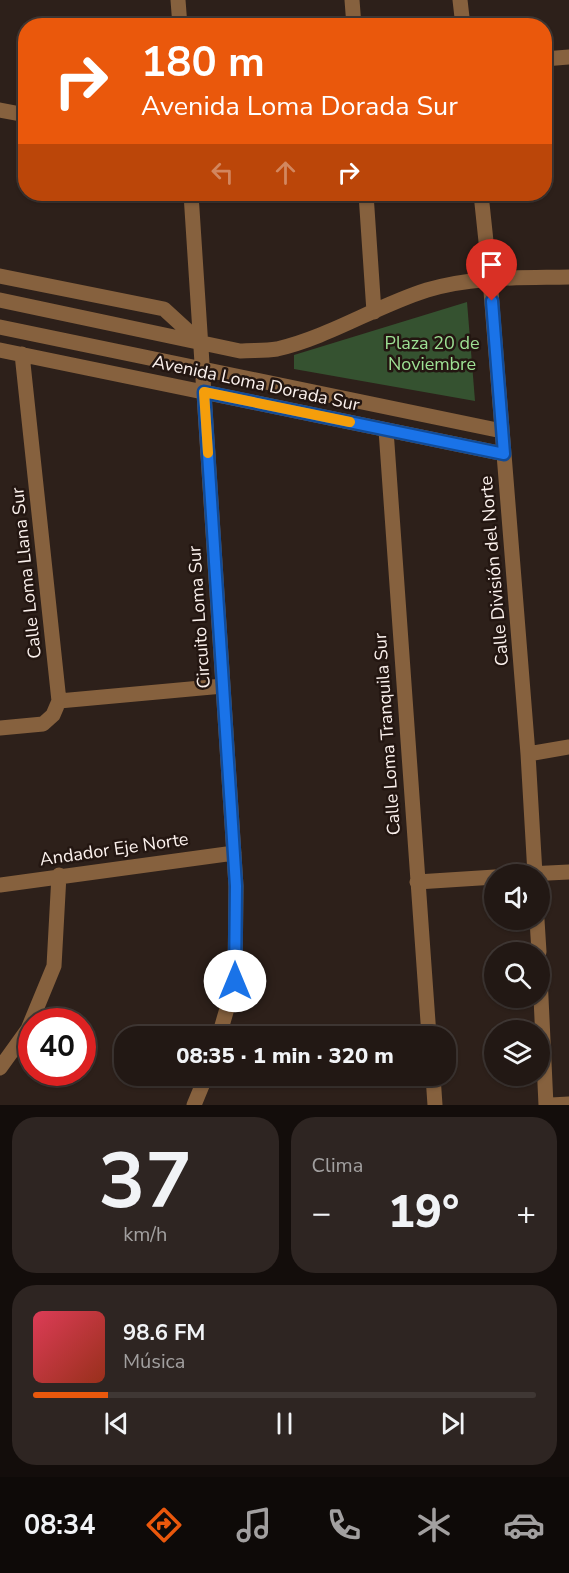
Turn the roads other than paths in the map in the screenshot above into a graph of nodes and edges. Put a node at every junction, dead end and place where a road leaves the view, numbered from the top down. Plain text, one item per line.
1 (178, 0) edge
2 (352, 0) edge
3 (460, 0) edge
4 (179, 18) edge
5 (353, 18) edge
6 (462, 18) edge
7 (569, 57) edge
8 (552, 58) edge
9 (0, 110) edge
10 (18, 113) edge
11 (190, 201) edge
12 (366, 201) edge
13 (482, 201) edge
14 (0, 276) edge
15 (569, 277) edge
16 (490, 279) junction
17 (0, 300) edge
18 (374, 312) junction
19 (0, 327) edge
20 (200, 342) junction
21 (0, 350) edge
22 (22, 354) junction
23 (202, 368) junction
24 (204, 392) junction
25 (386, 430) junction
26 (502, 431) junction
27 (504, 454) junction
28 (223, 686) junction
29 (56, 708) junction
30 (0, 728) edge
31 (569, 747) edge
32 (528, 754) junction
33 (234, 853) junction
34 (534, 864) edge
35 (569, 872) edge
36 (550, 873) edge
37 (59, 875) junction
38 (484, 878) edge
39 (417, 882) junction
40 (0, 885) edge
41 (542, 1008) edge
42 (222, 1026) edge
43 (428, 1026) edge
44 (0, 1068) edge
45 (202, 1086) edge
46 (434, 1086) edge
47 (569, 1104) edge
48 (194, 1105) edge
49 (435, 1105) edge
50 (549, 1105) edge

1 - 4 street
2 - 5 street
3 - 6 street
7 - 8 street
9 - 10 street
11 - 20 street, Circuito Loma Sur
12 - 18 street
13 - 16 street, Calle División del Norte
14 - 20 street, Avenida Loma Dorada Sur
15 - 16 street, Avenida Loma Dorada Sur
16 - 18 street, Avenida Loma Dorada Sur
16 - 26 street, Calle División del Norte
17 - 20 street, Avenida Loma Dorada Sur
18 - 20 street, Avenida Loma Dorada Sur
19 - 23 street, Avenida Loma Dorada Sur
20 - 23 street, Circuito Loma Sur
21 - 22 street, Avenida Loma Dorada Sur
22 - 24 street, Avenida Loma Dorada Sur
22 - 29 street, Calle Loma Llana Sur
23 - 24 street, Circuito Loma Sur
23 - 26 street, Avenida Loma Dorada Sur
24 - 25 street, Avenida Loma Dorada Sur
24 - 28 street, Circuito Loma Sur
25 - 27 street, Avenida Loma Dorada Sur
25 - 39 street, Calle Loma Tranquila Sur
26 - 27 street, Calle División del Norte
27 - 32 street, Calle División del Norte
28 - 29 street
28 - 33 street, Circuito Loma Sur
29 - 30 street
31 - 32 street
32 - 34 street, Calle División del Norte
33 - 37 street, Andador Eje Norte
33 - 42 street, Circuito Loma Sur
35 - 36 street
37 - 40 street, Andador Eje Norte
37 - 44 street
38 - 39 street
39 - 43 street, Calle Loma Tranquila Sur
41 - 50 street
45 - 48 street
46 - 49 street
47 - 50 street

